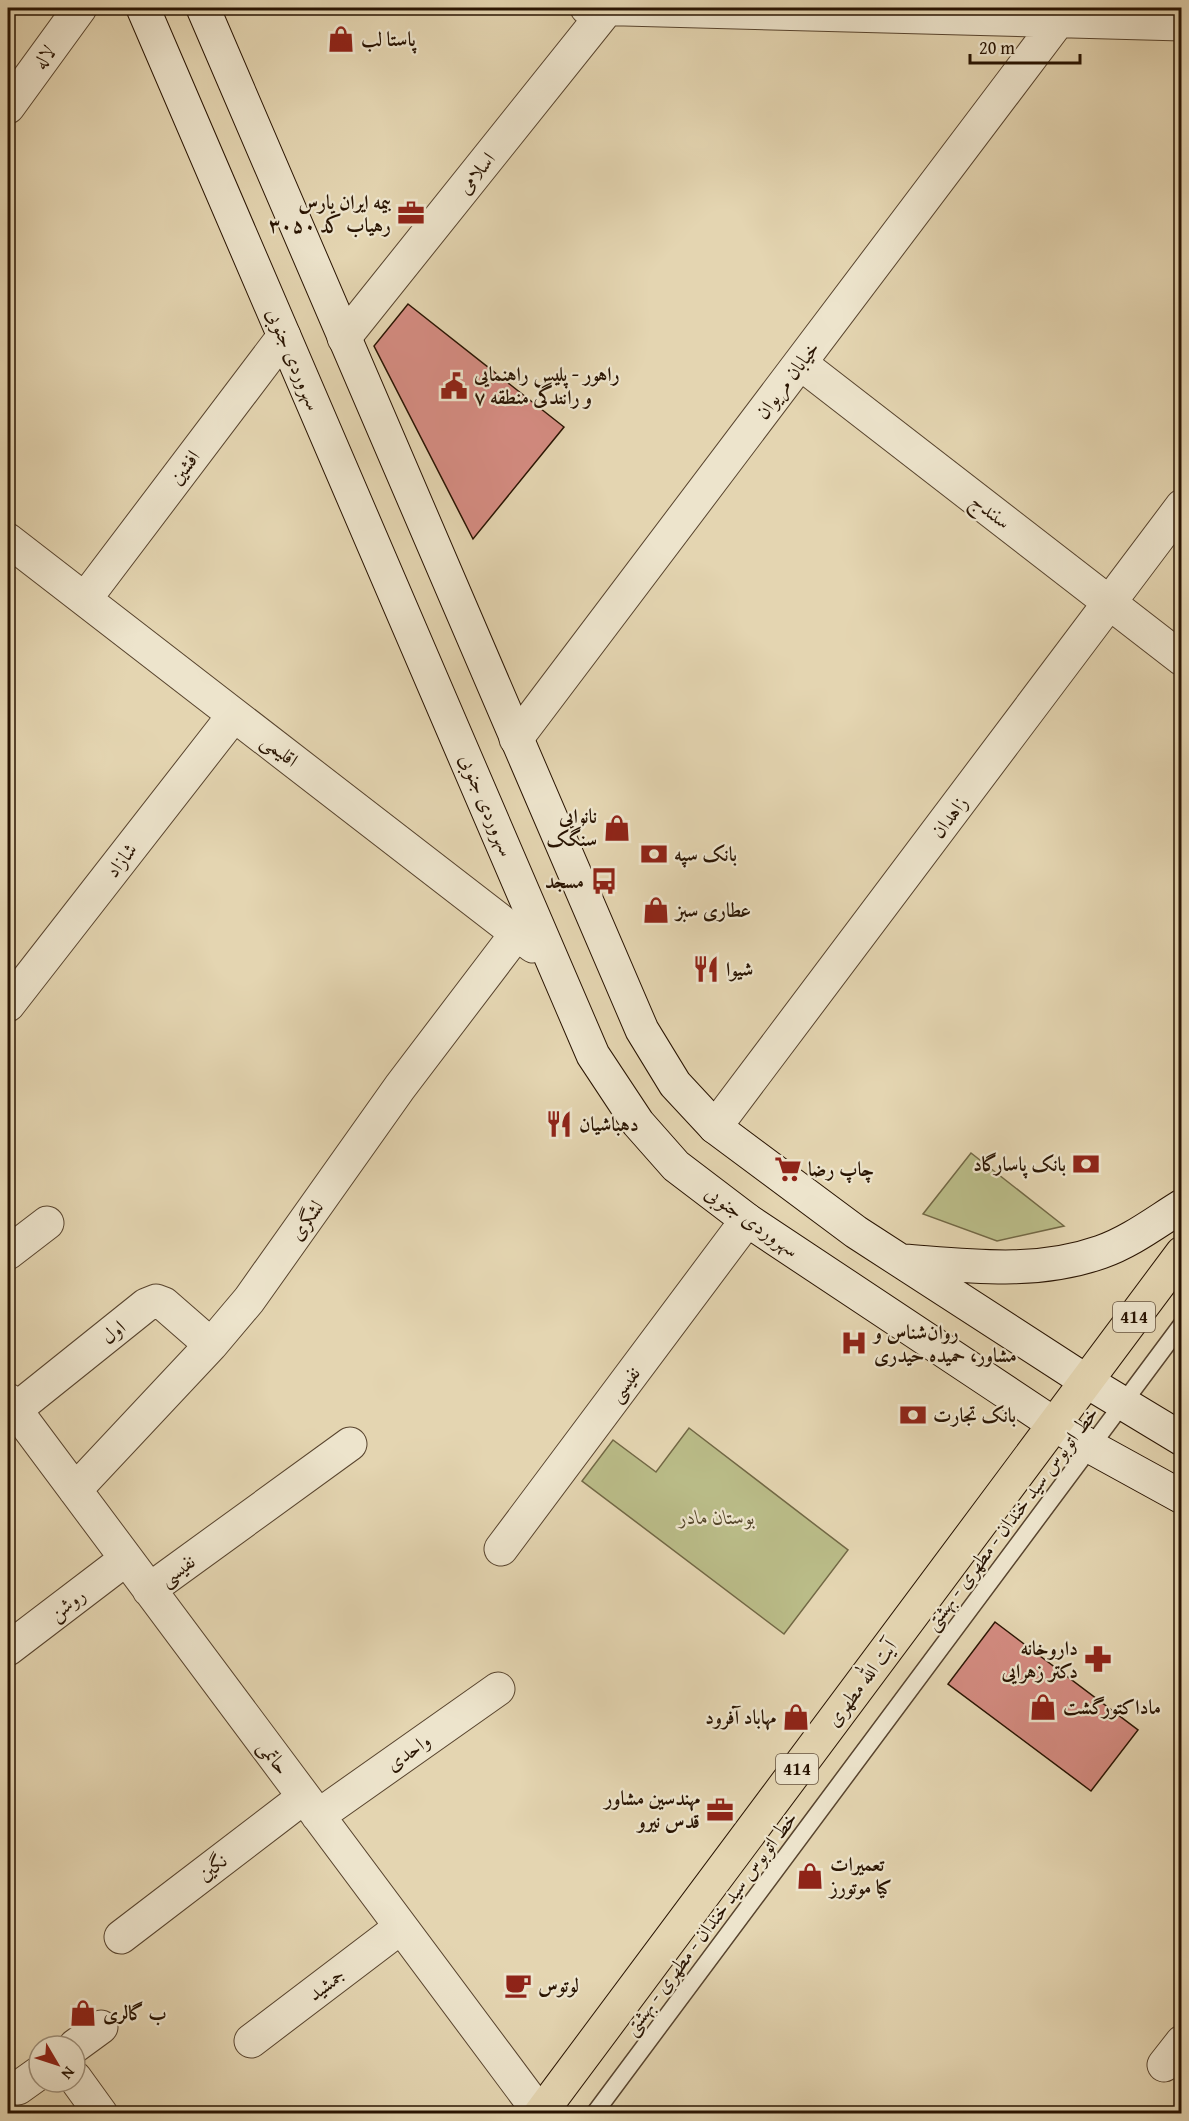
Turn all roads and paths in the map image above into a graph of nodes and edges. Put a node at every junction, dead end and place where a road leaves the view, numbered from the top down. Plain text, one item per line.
1 (80, 8) edge
2 (143, 8) edge
3 (203, 8) edge
4 (587, 8) edge
5 (608, 8) edge
6 (1063, 14) edge
7 (1182, 24) edge
8 (8, 107) edge
9 (284, 336) junction
10 (344, 338) junction
11 (800, 363) junction
12 (1182, 506) edge
13 (8, 540) edge
14 (85, 599) junction
15 (1110, 603) junction
16 (1182, 659) edge
17 (234, 715) junction
18 (516, 739) junction
19 (468, 761) junction
20 (517, 933) junction
21 (553, 961) junction
22 (8, 1005) edge
23 (715, 1126) junction
24 (1182, 1206) edge
25 (747, 1220) junction
26 (47, 1223) dead end
27 (1182, 1252) edge
28 (8, 1253) edge
29 (899, 1261) junction
30 (1182, 1324) edge
31 (211, 1345) junction
32 (1086, 1381) junction
33 (1123, 1403) junction
34 (11, 1405) edge
35 (1054, 1424) junction
36 (1182, 1439) edge
37 (350, 1444) dead end
38 (1091, 1447) junction
39 (75, 1490) junction
40 (1182, 1497) edge
41 (501, 1549) dead end
42 (126, 1558) junction
43 (149, 1590) junction
44 (8, 1649) edge
45 (498, 1689) dead end
46 (311, 1807) junction
47 (401, 1927) junction
48 (121, 1938) dead end
49 (101, 2027) dead end
50 (87, 2037) edge
51 (251, 2041) dead end
52 (87, 2094) edge
53 (101, 2114) edge
54 (540, 2114) edge
55 (594, 2114) edge

1 - 8 street, لاله
2 - 9 street, سهروردی جنوبی
3 - 10 street
4 - 5 street
5 - 6 street
5 - 10 street, اسلامی
6 - 7 street
6 - 11 street, خیابان مریوان
9 - 14 street, افشین
9 - 19 street, سهروردی جنوبی
10 - 18 street
11 - 15 street, سنندج
11 - 18 street, خیابان مریوان
12 - 15 street, زاهدان
13 - 14 street, اقلیمی
14 - 17 street, اقلیمی
15 - 16 street, سنندج
15 - 23 street, زاهدان
17 - 20 street, اقلیمی
17 - 22 street, شازاد
18 - 19 street
18 - 23 street
19 - 21 street, سهروردی جنوبی
20 - 21 street, اقلیمی
20 - 31 street, لشگری
21 - 25 street, سهروردی جنوبی
23 - 29 street
24 - 29 street
25 - 35 street, سهروردی جنوبی
25 - 41 street, نفیسی
26 - 28 street
27 - 32 main road, آیت الله مطهری / 414
29 - 32 street
30 - 33 lane, خط اتوبوس سید خندان - مطهری - بهشتی
31 - 34 street, اول
31 - 39 street, لشگری
32 - 33 street
32 - 35 main road, آیت الله مطهری / 414
33 - 36 street
33 - 38 lane, خط اتوبوس سید خندان - مطهری - بهشتی
34 - 39 street, حاتمی
35 - 38 street, سهروردی جنوبی
35 - 54 main road, آیت الله مطهری / 414
37 - 43 street, نفیسی
38 - 40 street, سهروردی جنوبی
38 - 55 lane, خط اتوبوس سید خندان - مطهری - بهشتی
39 - 42 street, حاتمی
42 - 43 street, حاتمی
42 - 44 street, روشن
43 - 46 street, حاتمی
45 - 46 street, واحدی
46 - 47 street, حاتمی
46 - 48 street, نگین
47 - 51 street, جمشید
47 - 54 street, حاتمی
49 - 50 street
52 - 53 street

